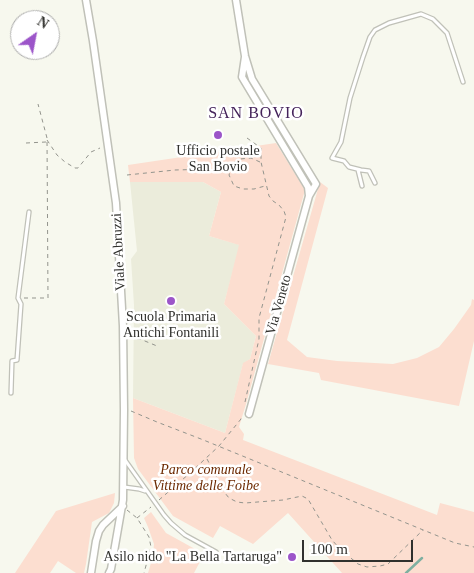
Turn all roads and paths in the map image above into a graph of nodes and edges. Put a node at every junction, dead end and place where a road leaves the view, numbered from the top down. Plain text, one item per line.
1 (86, 0) edge
2 (236, 0) edge
3 (463, 82) dead end
4 (38, 104) dead end
5 (247, 138) dead end
6 (47, 141) junction
7 (26, 143) dead end
8 (108, 150) junction
9 (261, 162) junction
10 (357, 169) junction
11 (230, 170) junction
12 (127, 175) dead end
13 (375, 183) dead end
14 (266, 186) junction
15 (362, 186) dead end
16 (29, 212) dead end
17 (18, 298) junction
18 (123, 338) junction
19 (157, 346) dead end
20 (11, 393) dead end
21 (244, 404) dead end
22 (124, 410) junction
23 (246, 413) joint
24 (219, 446) junction
25 (124, 458) junction
26 (207, 458) junction
27 (123, 487) junction
28 (148, 492) junction
29 (155, 503) junction
30 (123, 506) junction
31 (137, 518) junction
32 (424, 530) junction
33 (474, 547) edge
34 (216, 552) dead end
35 (91, 573) edge
36 (109, 573) edge
37 (144, 573) edge

1 - 8 street, Viale Abruzzi
2 - 23 street, Via Veneto
3 - 10 lane
4 - 6 path
5 - 9 path
6 - 7 path
6 - 8 path
6 - 17 path
8 - 18 street, Viale Abruzzi
9 - 11 path
9 - 14 path
10 - 13 lane
10 - 15 lane
11 - 12 path
11 - 14 path
14 - 21 path
16 - 17 lane
17 - 20 lane
18 - 19 path
18 - 22 street, Viale Abruzzi
22 - 24 path
22 - 25 street, Viale Abruzzi
23 - 24 path
24 - 26 path
24 - 32 path
25 - 27 street, Viale Abruzzi
25 - 28 lane
26 - 29 path
26 - 32 path
27 - 28 lane
27 - 30 street, Viale Abruzzi
28 - 29 lane
29 - 31 path
29 - 34 lane
30 - 31 path
30 - 35 street
30 - 36 street, Viale Abruzzi
31 - 37 path
32 - 33 path

